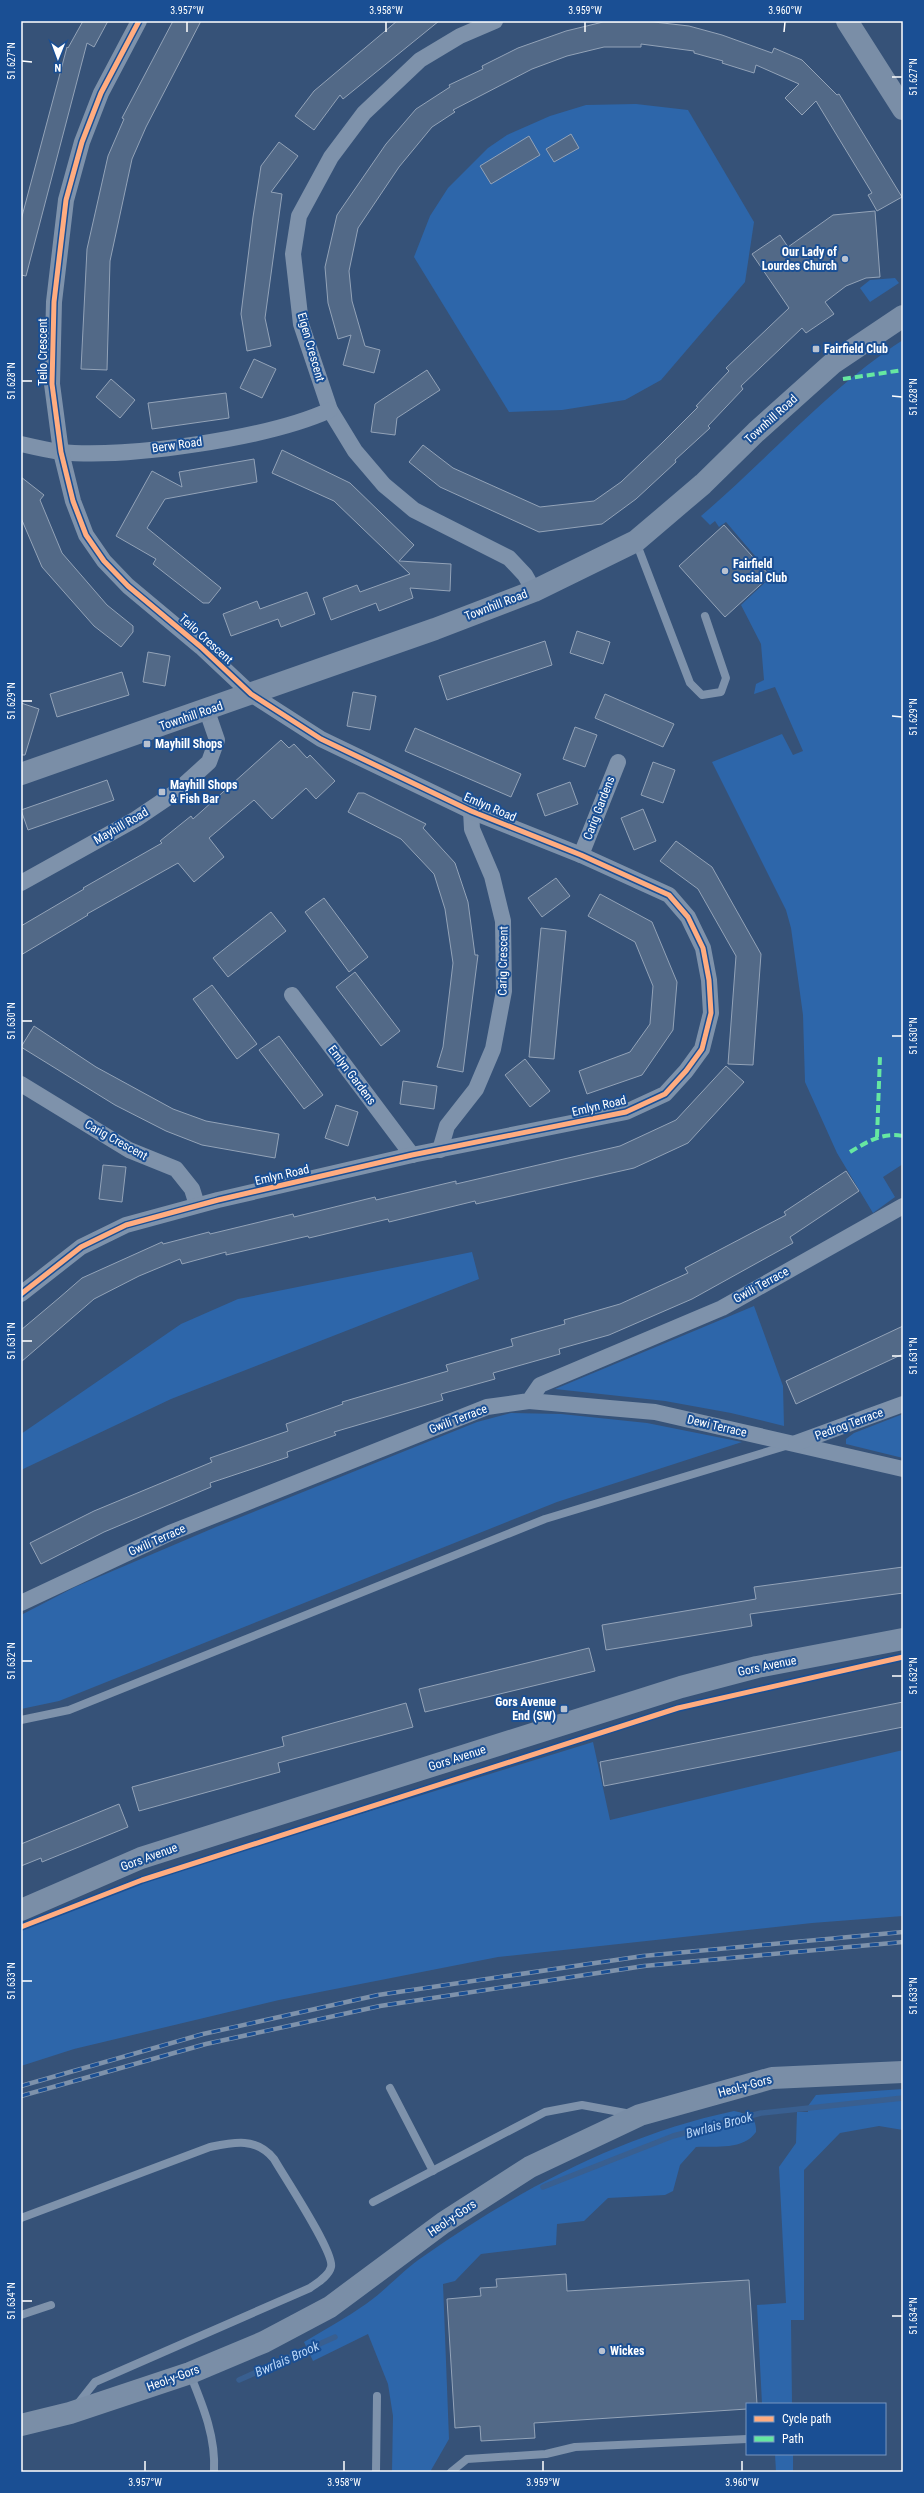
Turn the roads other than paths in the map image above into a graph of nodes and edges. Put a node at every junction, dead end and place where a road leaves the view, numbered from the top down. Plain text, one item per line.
1 (139, 21) edge
2 (495, 21) edge
3 (847, 21) edge
4 (903, 109) edge
5 (903, 316) edge
6 (330, 410) junction
7 (21, 444) edge
8 (60, 452) junction
9 (636, 541) junction
10 (534, 590) junction
11 (706, 616) dead end
12 (251, 694) junction
13 (207, 710) junction
14 (618, 762) dead end
15 (21, 774) edge
16 (471, 811) junction
17 (581, 855) junction
18 (21, 884) edge
19 (292, 995) dead end
20 (21, 1084) edge
21 (440, 1150) junction
22 (412, 1155) junction
23 (198, 1205) junction
24 (903, 1206) edge
25 (21, 1294) edge
26 (528, 1401) junction
27 (903, 1404) edge
28 (795, 1443) junction
29 (903, 1469) edge
30 (21, 1604) edge
31 (903, 1639) edge
32 (21, 1720) edge
33 (21, 1910) edge
34 (903, 2072) edge
35 (390, 2088) dead end
36 (640, 2115) junction
37 (433, 2171) junction
38 (373, 2202) dead end
39 (21, 2218) edge
40 (51, 2305) dead end
41 (21, 2315) edge
42 (190, 2373) junction
43 (377, 2396) dead end
44 (70, 2413) junction
45 (21, 2425) edge
46 (746, 2438) edge
47 (214, 2472) edge
48 (376, 2472) edge
49 (451, 2472) edge

1 - 8 street, Teilo Crescent
2 - 6 street, Eigen Crescent
3 - 4 street
5 - 9 street, Townhill Road
6 - 8 street, Berw Road
6 - 10 street, Eigen Crescent
7 - 8 street, Berw Road
8 - 12 street, Teilo Crescent
9 - 10 street, Townhill Road
9 - 11 lane
10 - 12 street, Townhill Road
12 - 13 street, Townhill Road
12 - 16 street, Emlyn Road
13 - 15 street, Townhill Road
13 - 18 street, Mayhill Road
14 - 17 street, Carig Gardens
16 - 17 street, Emlyn Road
16 - 21 street, Carig Crescent
17 - 21 street, Emlyn Road
19 - 22 street, Emlyn Gardens
20 - 23 street, Carig Crescent
21 - 22 street, Emlyn Road
22 - 23 street, Emlyn Road
23 - 25 street, Emlyn Road
24 - 26 street, Gwili Terrace
26 - 28 street, Dewi Terrace
26 - 30 street, Gwili Terrace
27 - 28 street, Pedrog Terrace
28 - 29 street, Dewi Terrace
28 - 32 lane
31 - 33 street, Gors Avenue
34 - 36 street, Heol-y-Gors
35 - 37 lane
36 - 37 lane
36 - 42 street, Heol-y-Gors
37 - 38 lane
39 - 44 lane
40 - 41 lane
42 - 44 street, Heol-y-Gors
42 - 47 lane
43 - 48 lane
44 - 45 street, Heol-y-Gors
46 - 49 lane

